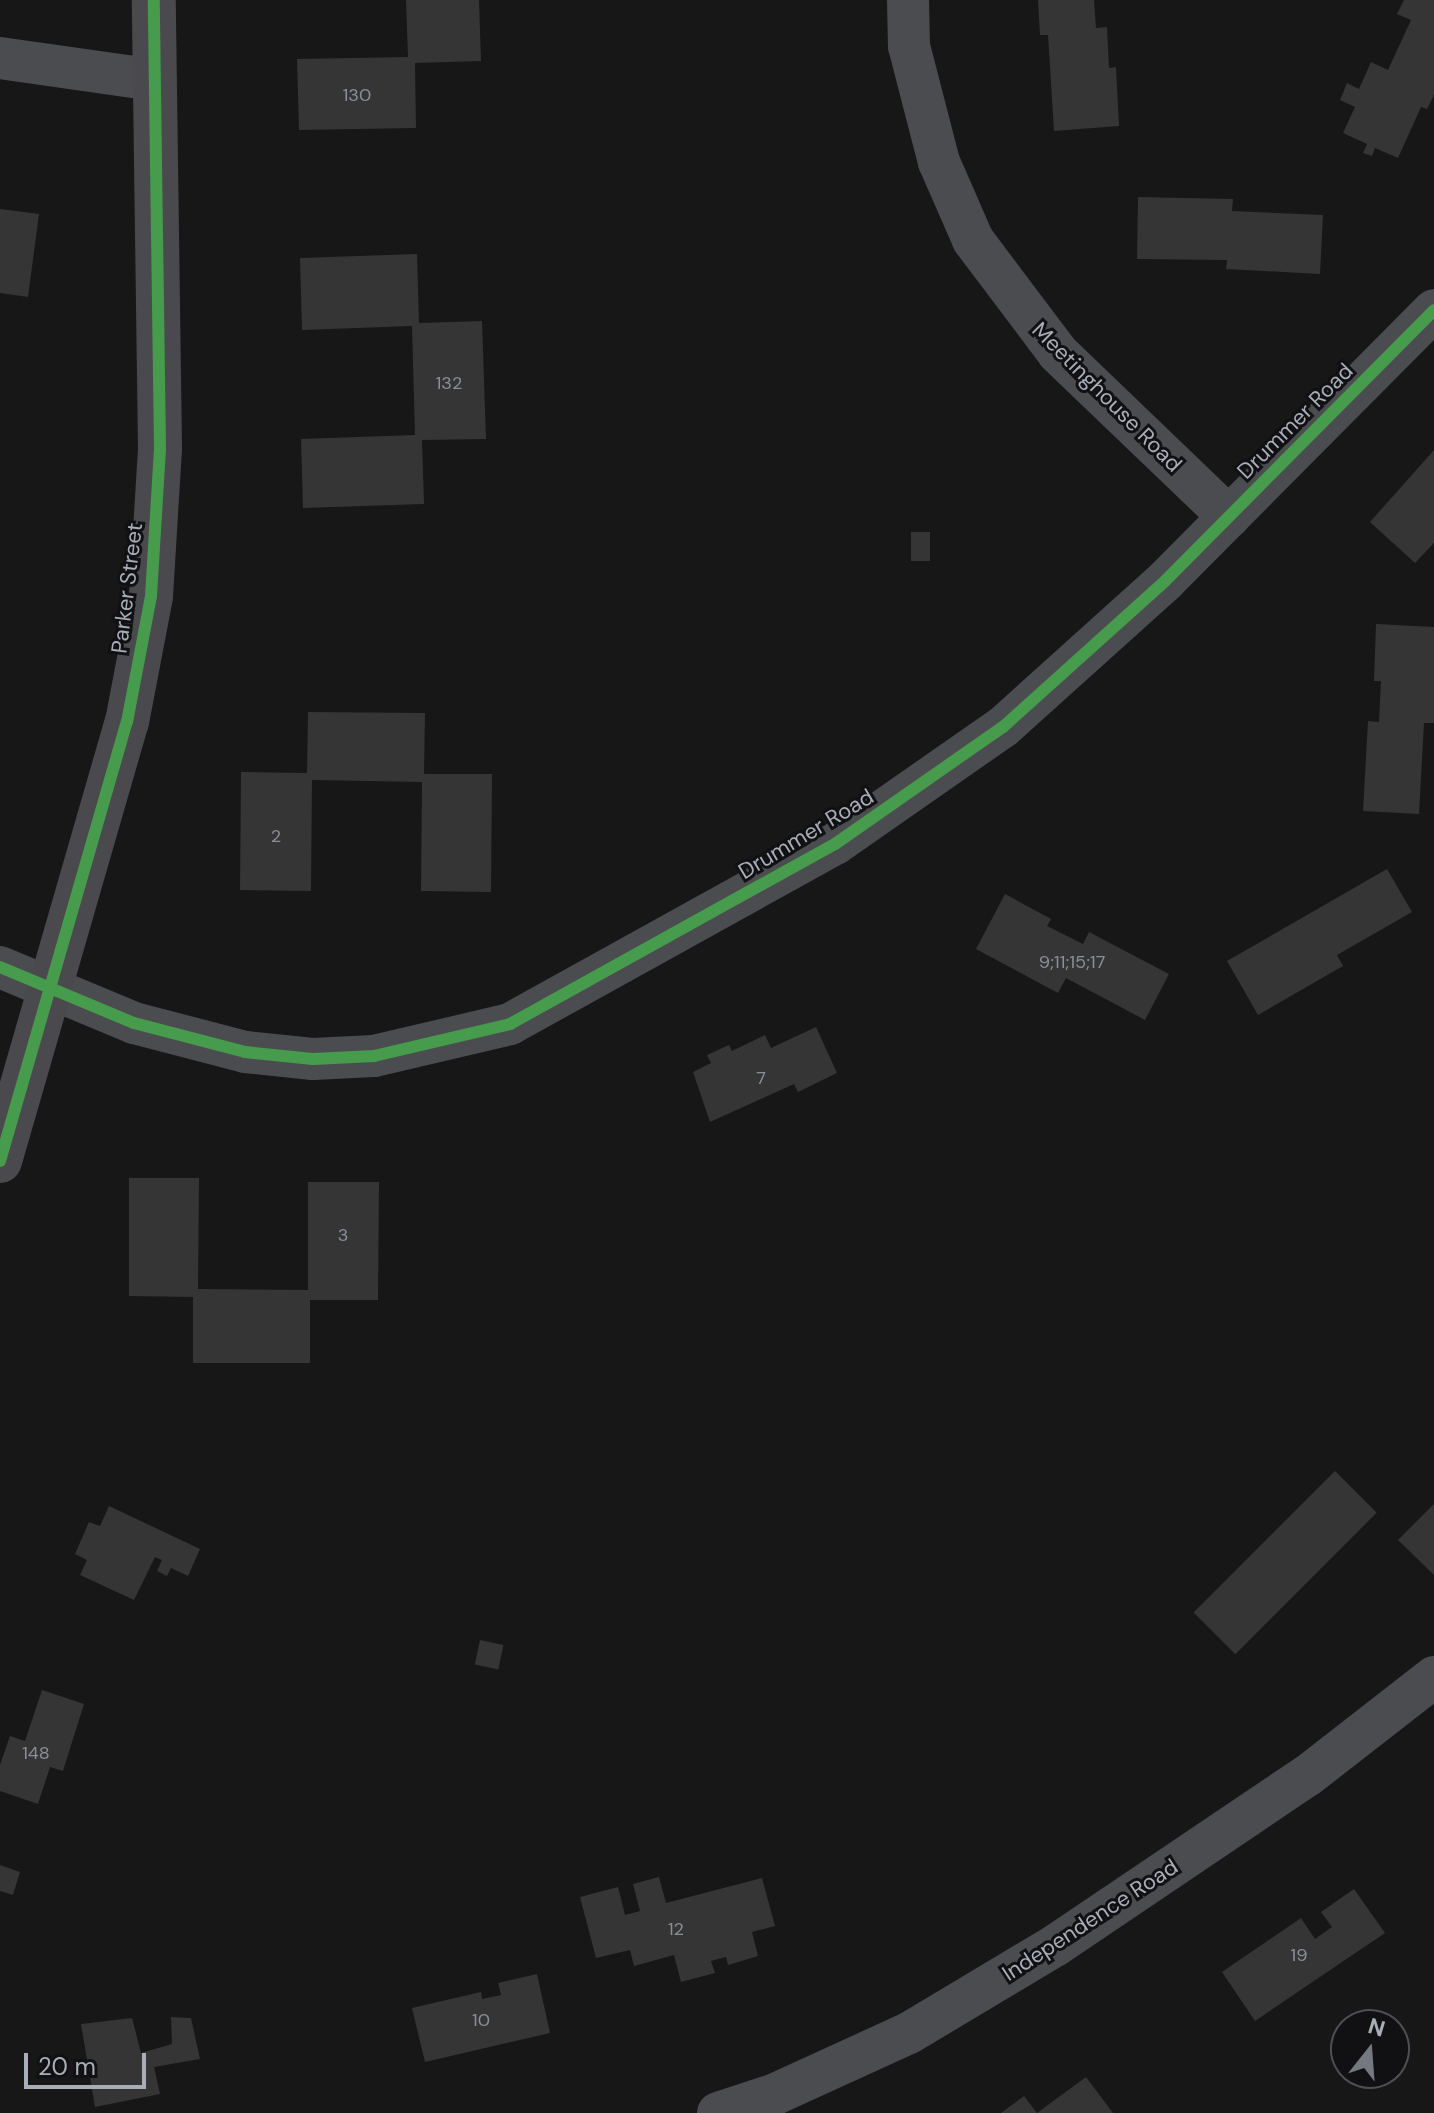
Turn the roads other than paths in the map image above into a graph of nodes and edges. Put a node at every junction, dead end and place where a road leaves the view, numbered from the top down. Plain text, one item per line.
1 (154, 0) edge
2 (908, 0) edge
3 (0, 58) edge
4 (155, 80) junction
5 (1434, 310) edge
6 (1229, 517) junction
7 (0, 967) edge
8 (52, 988) junction
9 (0, 1161) edge
10 (1434, 1677) edge
11 (718, 2113) edge

1 - 4 street, Parker Street
2 - 6 street, Meetinghouse Road
3 - 4 street
4 - 8 street, Parker Street
5 - 6 street, Drummer Road
6 - 8 street, Drummer Road
7 - 8 street, Drummer Road
8 - 9 street, Parker Street
10 - 11 street, Independence Road

